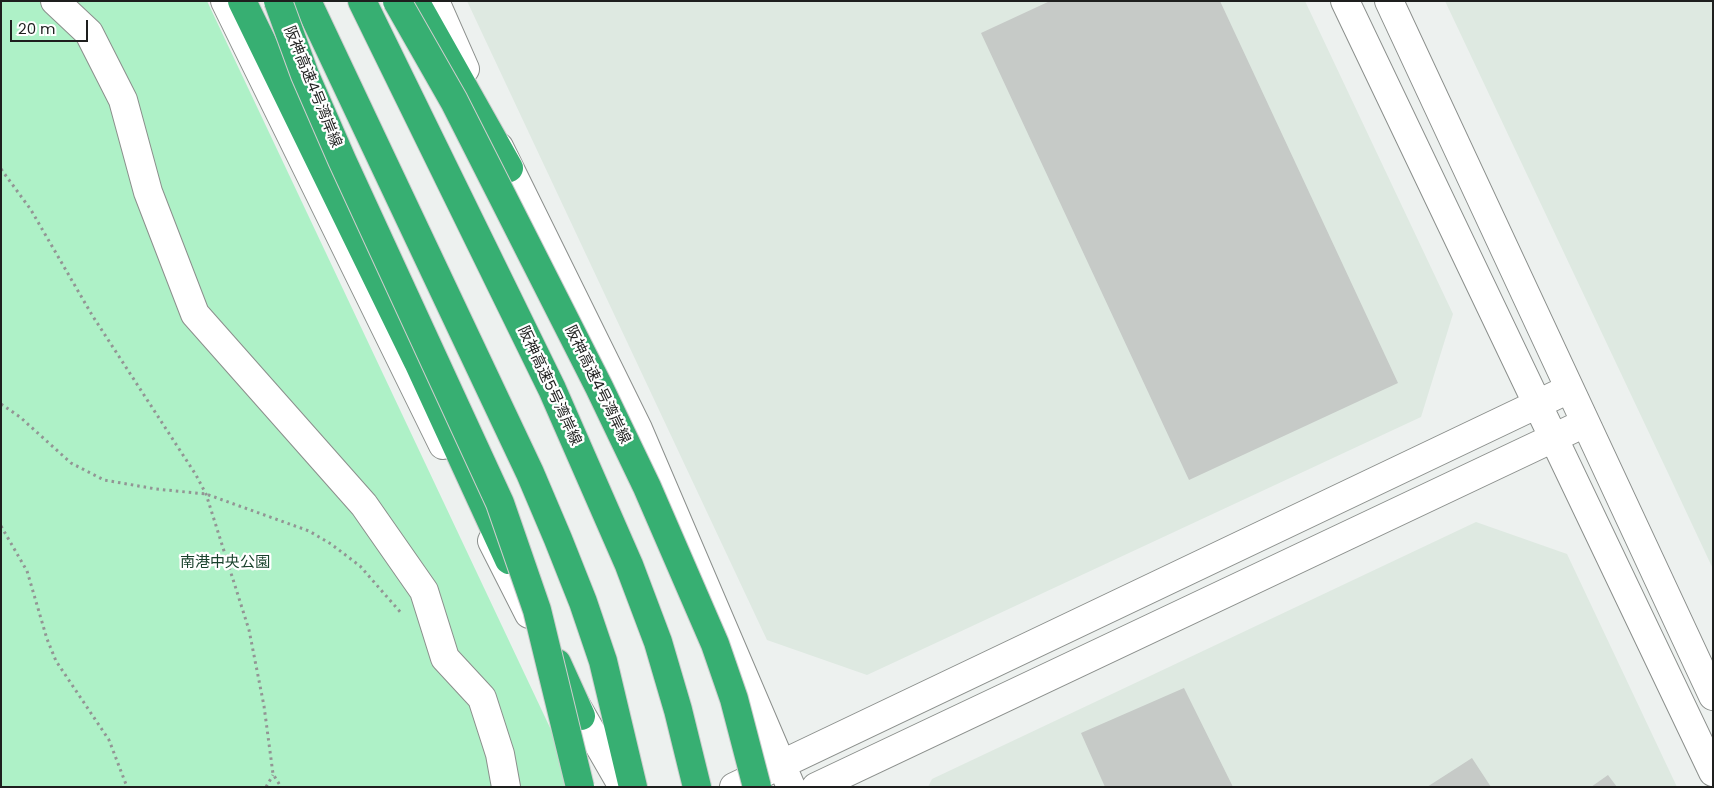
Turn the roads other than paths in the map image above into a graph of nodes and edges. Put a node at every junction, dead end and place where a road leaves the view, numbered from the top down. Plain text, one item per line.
1 (55, 1) edge
2 (225, 1) edge
3 (242, 1) edge
4 (278, 1) edge
5 (307, 1) edge
6 (362, 1) edge
7 (397, 1) edge
8 (415, 1) edge
9 (435, 1) edge
10 (1345, 1) edge
11 (1388, 1) edge
12 (509, 168) junction
13 (1569, 389) junction
14 (1538, 403) junction
15 (1585, 423) junction
16 (1554, 437) junction
17 (1713, 696) edge
18 (581, 716) junction
19 (1713, 772) edge
20 (786, 775) edge
21 (506, 787) edge
22 (580, 787) edge
23 (623, 787) edge
24 (633, 787) edge
25 (697, 787) edge
26 (734, 787) edge
27 (757, 787) edge
28 (816, 787) edge

1 - 21 street
2 - 18 street
3 - 18 highway
4 - 22 highway, 阪神高速4号湾岸線, bridge
5 - 24 highway
6 - 25 highway, 阪神高速5号湾岸線
7 - 27 highway, 阪神高速4号湾岸線, bridge
8 - 12 highway
9 - 12 street
10 - 14 street
11 - 13 street
12 - 20 street
13 - 14 street
13 - 15 street
14 - 16 street
14 - 20 street
15 - 16 street
15 - 17 street
16 - 19 street
16 - 28 street
18 - 23 street
20 - 26 street

